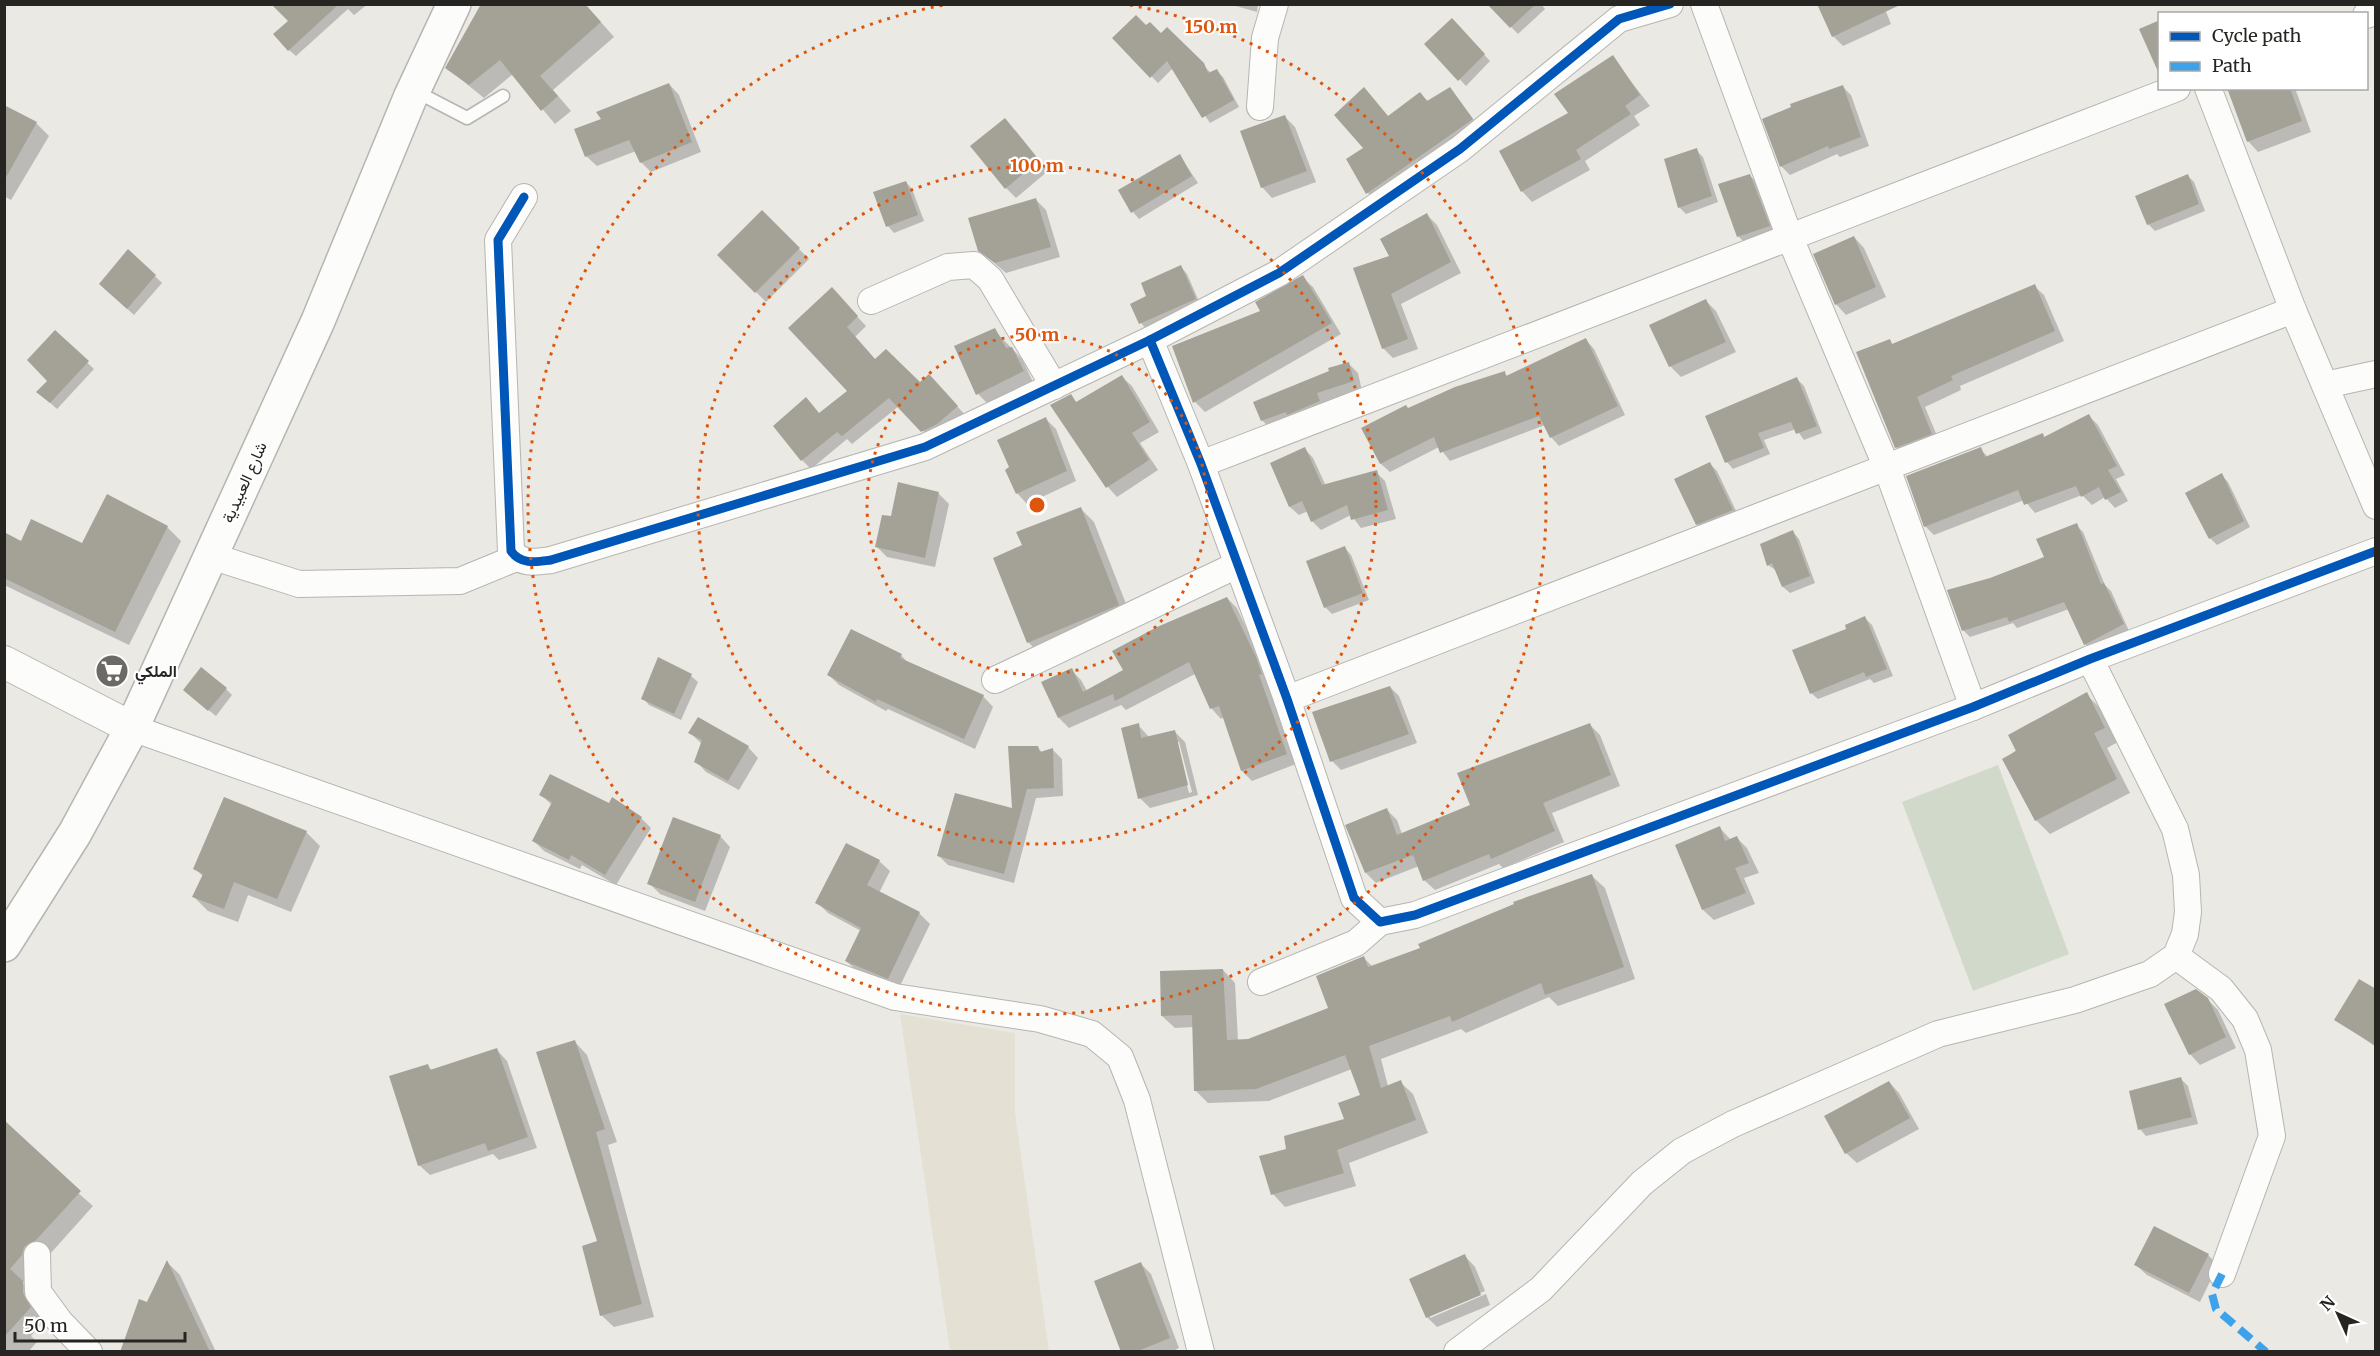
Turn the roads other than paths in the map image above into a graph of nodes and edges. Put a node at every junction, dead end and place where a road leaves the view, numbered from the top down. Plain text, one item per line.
1 (454, 4) edge
2 (1275, 4) edge
3 (1670, 4) edge
4 (1704, 4) edge
5 (1613, 12) edge
6 (414, 90) junction
7 (2172, 90) edge
8 (2209, 90) edge
9 (503, 96) dead end
10 (1260, 107) dead end
11 (524, 197) dead end
12 (1790, 238) junction
13 (871, 301) dead end
14 (2294, 310) junction
15 (1149, 340) junction
16 (2376, 374) edge
17 (2325, 385) junction
18 (1054, 386) junction
19 (1201, 464) junction
20 (1887, 468) junction
21 (2376, 506) edge
22 (2376, 551) edge
23 (211, 556) junction
24 (516, 558) junction
25 (1236, 565) junction
26 (2090, 659) junction
27 (4, 662) edge
28 (995, 680) dead end
29 (1287, 699) junction
30 (1972, 707) junction
31 (132, 728) junction
32 (1380, 921) junction
33 (4, 945) edge
34 (2176, 956) junction
35 (1261, 982) dead end
36 (37, 1255) dead end
37 (2222, 1274) dead end
38 (89, 1352) edge
39 (1201, 1352) edge
40 (1457, 1352) edge

1 - 6 main road, شارع العبيدية
2 - 10 street
3 - 5 street
4 - 12 street
5 - 15 street
6 - 9 lane
6 - 23 main road, شارع العبيدية
7 - 12 street
8 - 14 street
11 - 24 street
12 - 19 street
12 - 20 street
13 - 18 street
14 - 17 street
14 - 20 street
15 - 18 street
15 - 19 street
16 - 17 street
17 - 21 street
18 - 24 street
19 - 25 street
20 - 29 street
20 - 30 street
22 - 26 street
23 - 24 street
23 - 31 main road, شارع العبيدية
25 - 28 street
25 - 29 street
26 - 30 street
26 - 34 street
27 - 31 street
29 - 32 street
30 - 32 street
31 - 33 main road, شارع العبيدية
31 - 39 street
32 - 35 street
34 - 37 street
34 - 40 street
36 - 38 street

